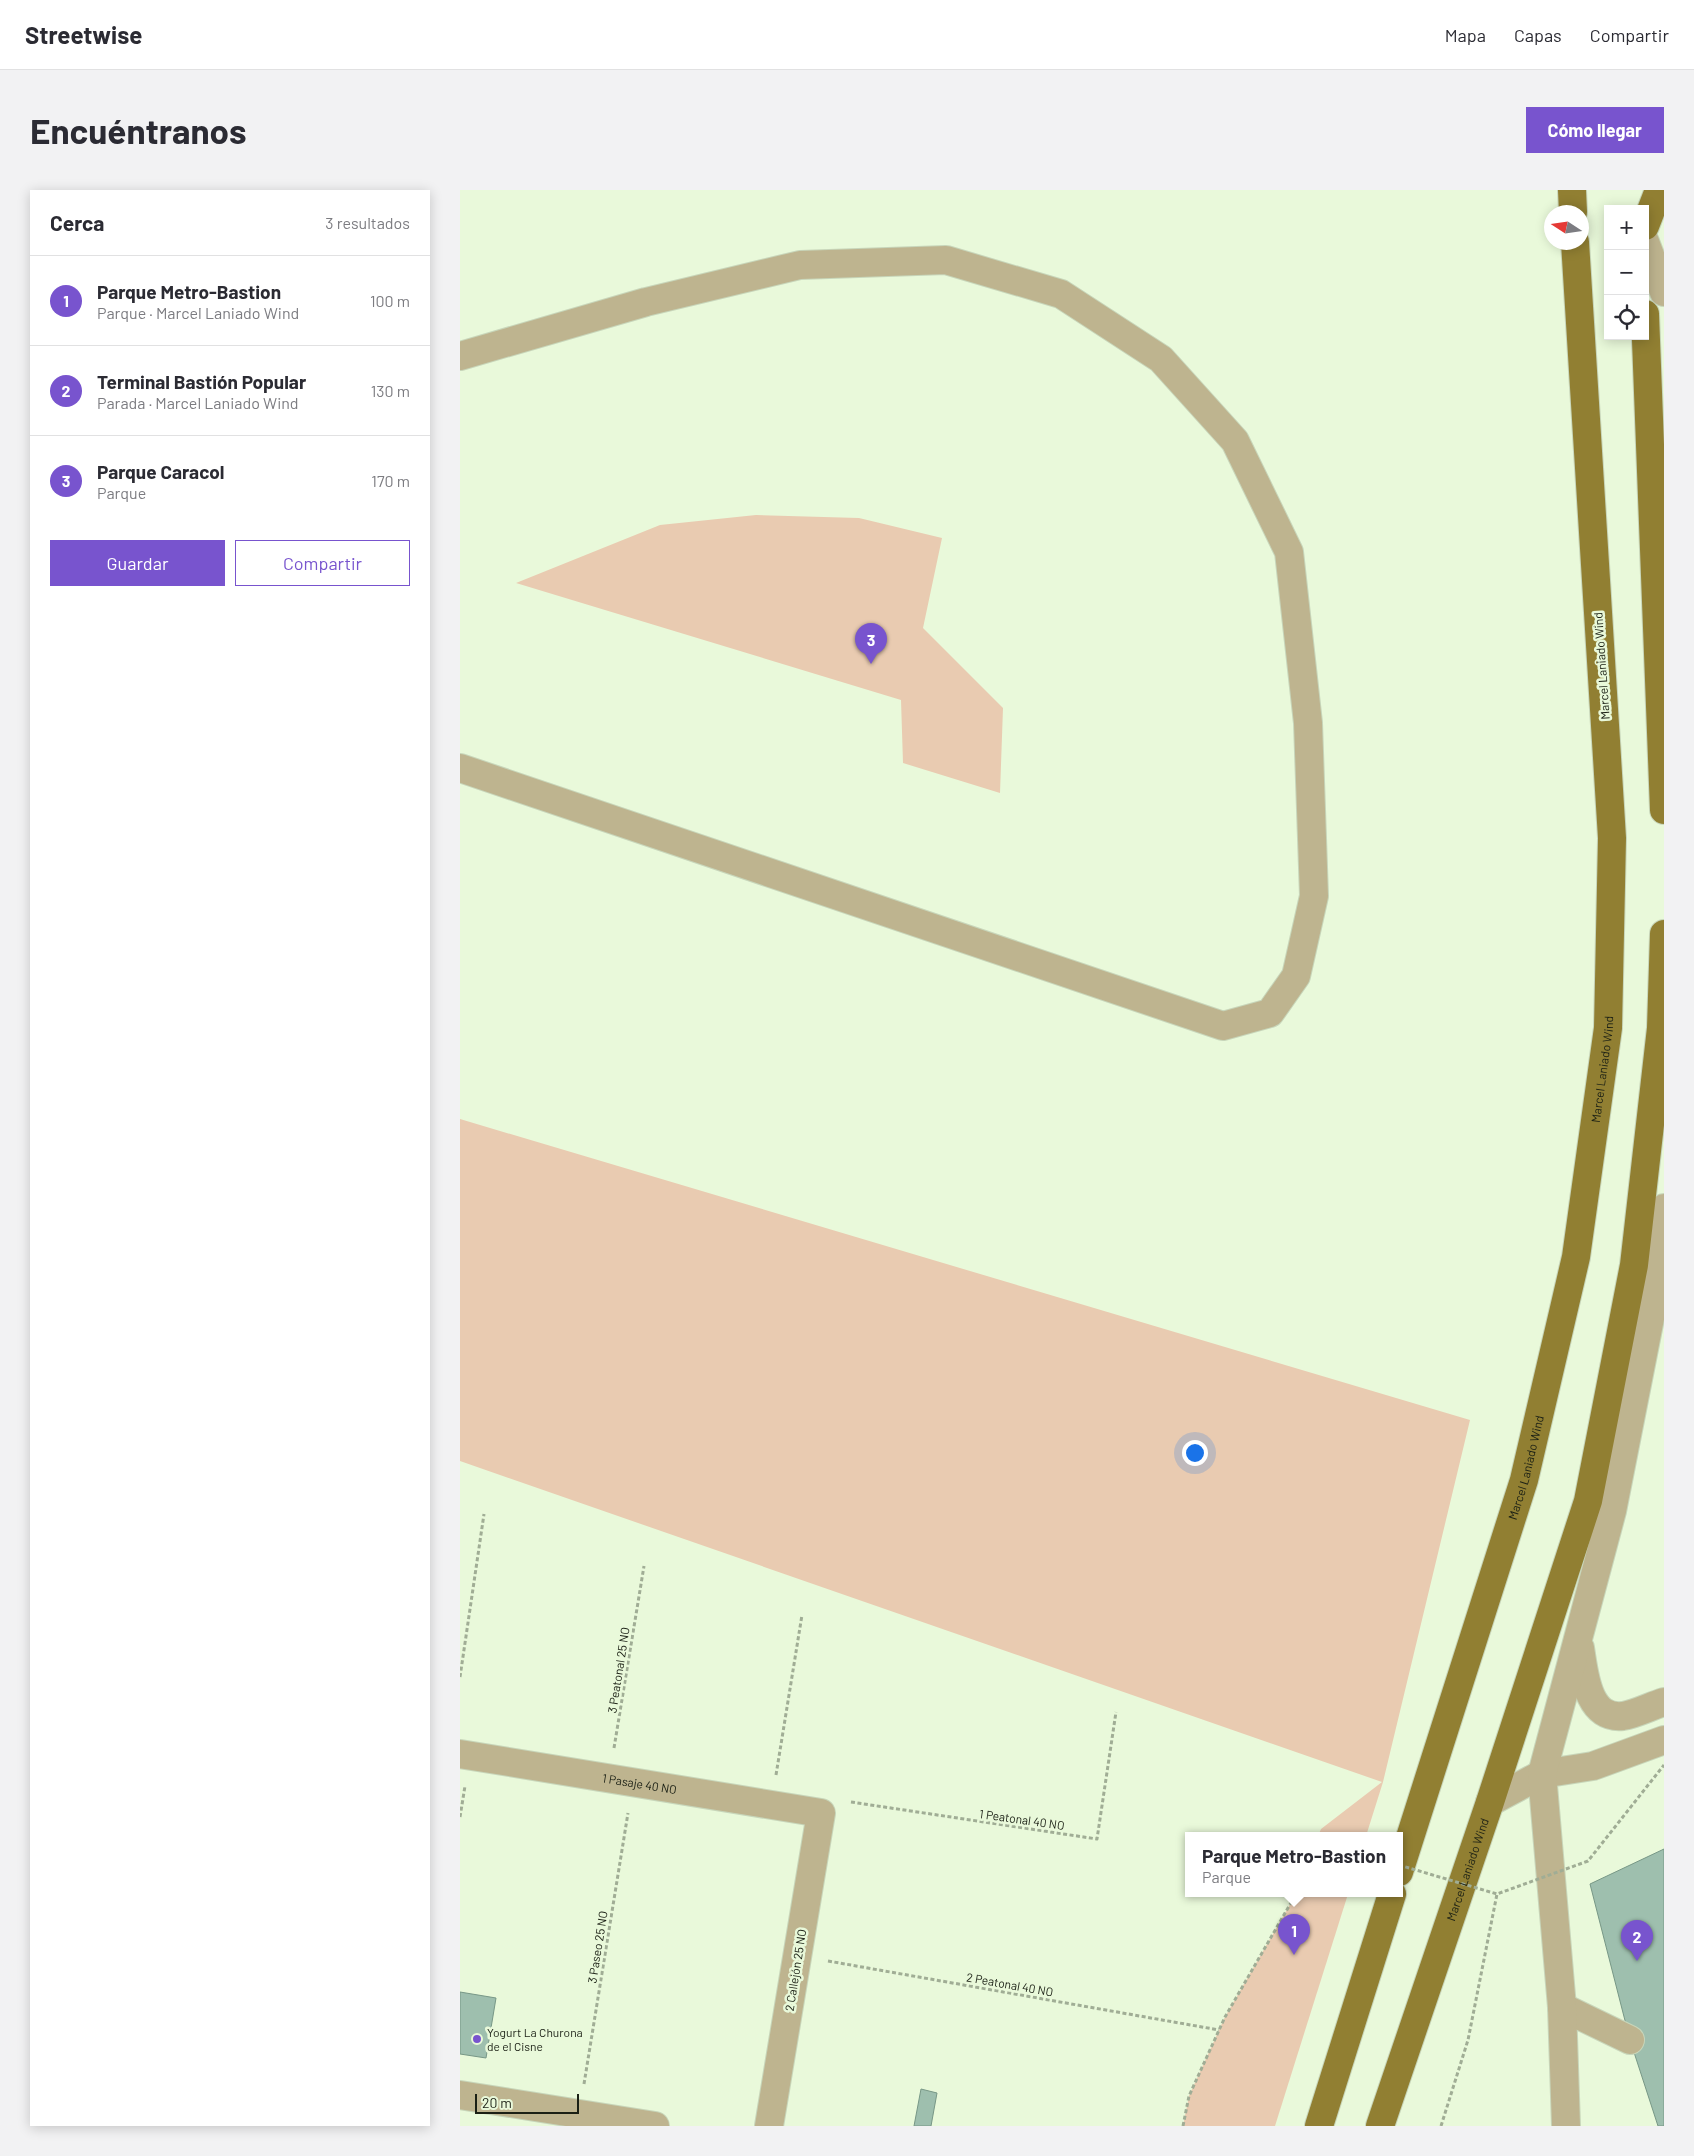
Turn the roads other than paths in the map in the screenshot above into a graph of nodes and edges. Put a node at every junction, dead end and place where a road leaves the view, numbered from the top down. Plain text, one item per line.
1 (1572, 190) edge
2 (1641, 190) edge
3 (1646, 190) edge
4 (1659, 190) edge
5 (1573, 205) edge
6 (1643, 205) edge
7 (1644, 205) edge
8 (1649, 216) edge
9 (1575, 250) edge
10 (1648, 250) edge
11 (1664, 292) edge
12 (1646, 340) edge
13 (460, 356) edge
14 (460, 768) edge
15 (1664, 810) edge
16 (1664, 934) edge
17 (1664, 1208) edge
18 (1578, 1637) junction
19 (1664, 1702) edge
20 (1664, 1740) edge
21 (460, 1754) edge
22 (1542, 1774) junction
23 (1490, 1802) junction
24 (821, 1813) joint
25 (1403, 1859) edge
26 (1391, 1897) edge
27 (1562, 2007) junction
28 (1630, 2040) dead end
29 (460, 2095) edge
30 (655, 2126) edge
31 (769, 2126) edge
32 (1319, 2126) edge
33 (1380, 2126) edge
34 (1566, 2126) edge

1 - 5 main road
2 - 6 main road
3 - 7 street
4 - 8 main road
9 - 25 main road, Marcel Laniado Wind
10 - 11 street
12 - 15 main road
13 - 14 street
16 - 23 main road, Marcel Laniado Wind
17 - 18 street
18 - 19 street
18 - 22 street
20 - 22 street
21 - 24 street, 1 Pasaje 40 NO
22 - 23 street
22 - 27 street
23 - 33 main road, Marcel Laniado Wind
24 - 31 street, 2 Callejón 25 NO
26 - 32 main road
27 - 28 street
27 - 34 street
29 - 30 street

